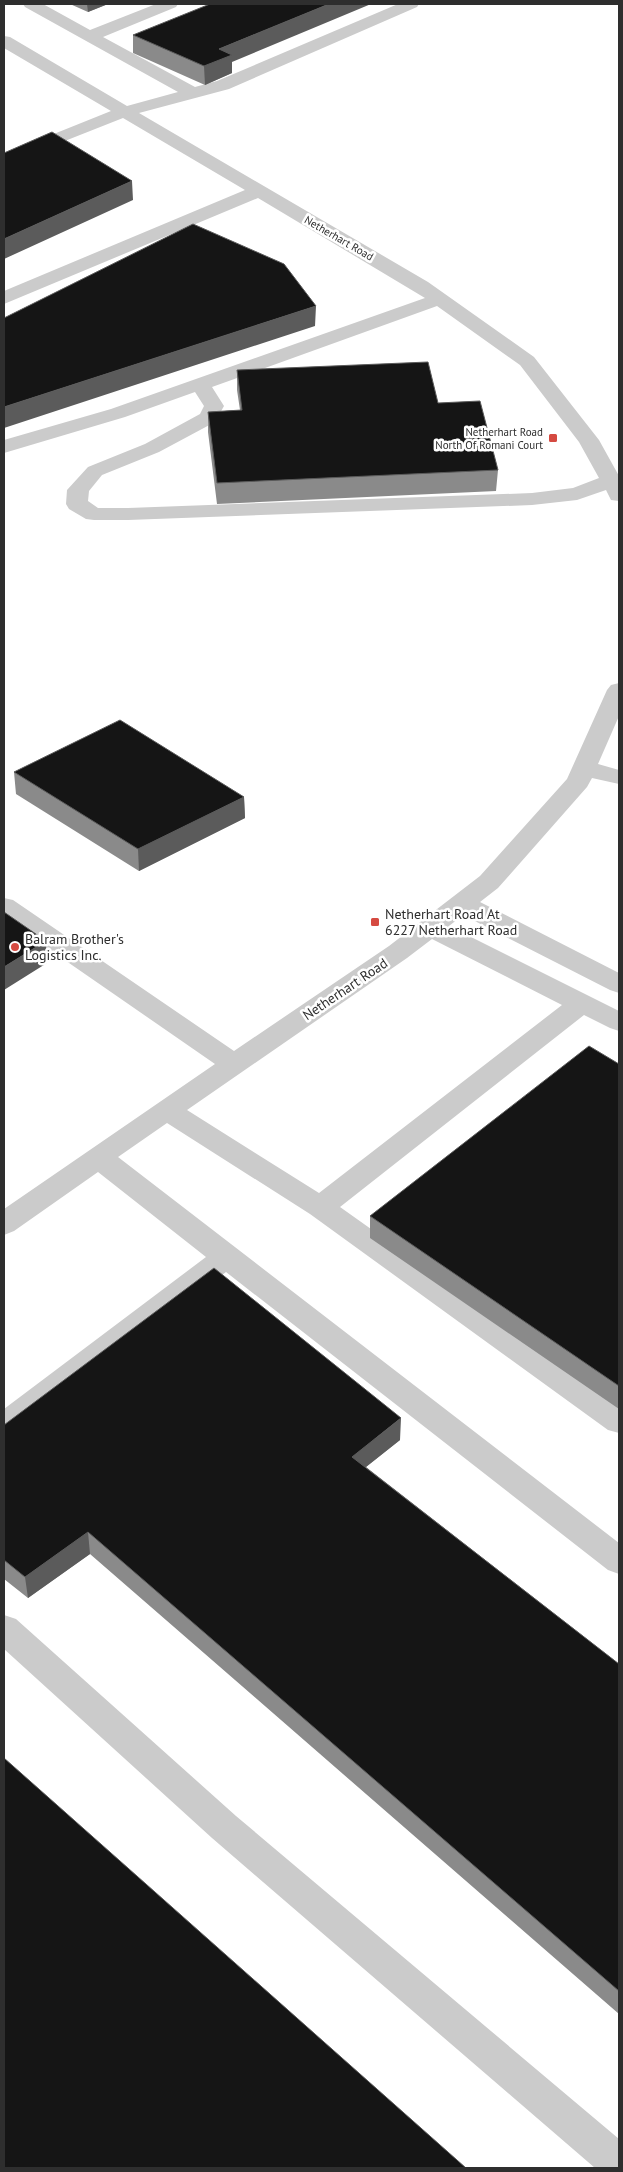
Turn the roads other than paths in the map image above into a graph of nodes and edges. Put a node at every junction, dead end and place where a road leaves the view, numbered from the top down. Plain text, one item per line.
1 (31, 4) edge
2 (170, 4) edge
3 (411, 4) edge
4 (90, 36) junction
5 (4, 41) edge
6 (193, 93) junction
7 (124, 112) junction
8 (4, 160) edge
9 (260, 191) junction
10 (4, 298) edge
11 (439, 299) junction
12 (200, 384) junction
13 (4, 447) edge
14 (615, 488) edge
15 (619, 690) edge
16 (584, 768) junction
17 (619, 777) edge
18 (462, 903) junction
19 (4, 906) edge
20 (430, 927) junction
21 (619, 984) edge
22 (582, 1003) junction
23 (619, 1022) edge
24 (234, 1064) junction
25 (167, 1110) junction
26 (98, 1157) junction
27 (320, 1207) junction
28 (4, 1224) edge
29 (226, 1257) junction
30 (619, 1421) edge
31 (4, 1426) edge
32 (619, 1561) edge
33 (4, 1629) edge
34 (619, 2164) edge

1 - 4 street
2 - 4 street
3 - 6 street
4 - 6 street
5 - 7 street, Netherhart Road
6 - 7 street
7 - 8 street
7 - 9 street, Netherhart Road
9 - 10 street
9 - 11 street, Netherhart Road
11 - 12 street
11 - 14 street, Netherhart Road
12 - 13 street
12 - 14 street
15 - 16 street, Netherhart Road
16 - 17 street
16 - 18 street, Netherhart Road
18 - 20 street, Netherhart Road
18 - 21 street
19 - 24 street
20 - 22 street
20 - 24 street, Netherhart Road
22 - 23 street
22 - 27 street
24 - 25 street, Netherhart Road
25 - 26 street, Netherhart Road
25 - 27 street
26 - 28 street, Netherhart Road
26 - 29 street
27 - 30 street
29 - 31 street
29 - 32 street
33 - 34 street

